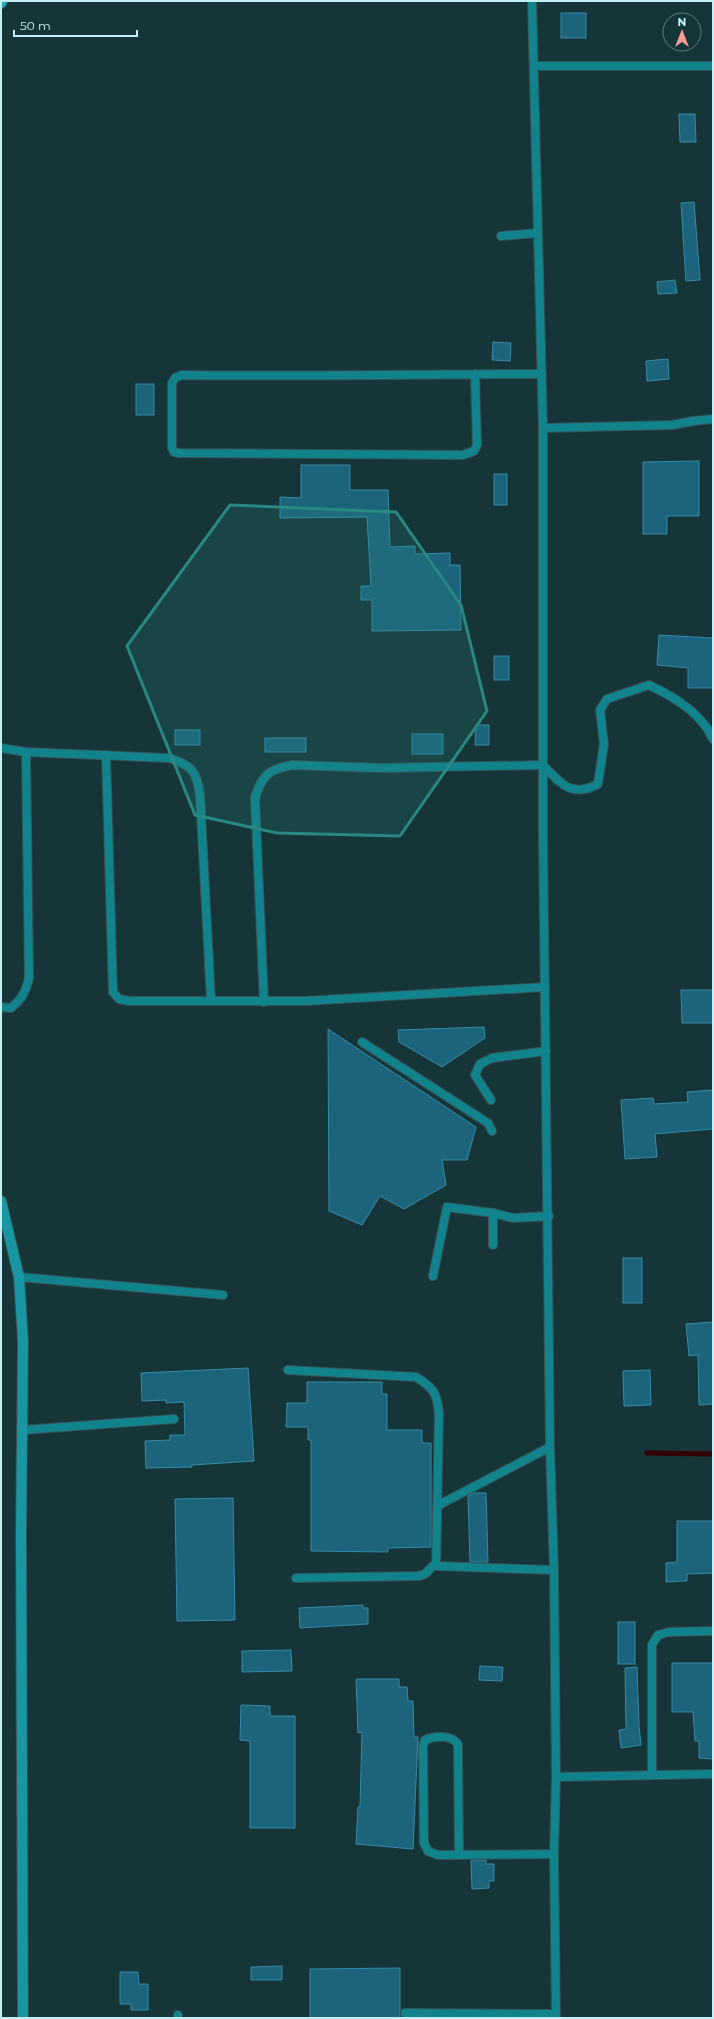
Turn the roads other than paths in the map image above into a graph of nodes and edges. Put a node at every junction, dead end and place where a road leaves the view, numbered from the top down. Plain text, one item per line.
1 (532, 1) edge
2 (534, 66) junction
3 (713, 66) edge
4 (537, 233) junction
5 (501, 236) dead end
6 (475, 374) junction
7 (542, 374) junction
8 (713, 419) edge
9 (543, 428) junction
10 (713, 739) edge
11 (1, 748) edge
12 (26, 752) junction
13 (106, 755) junction
14 (543, 765) junction
15 (545, 987) junction
16 (211, 1001) junction
17 (264, 1002) junction
18 (1, 1007) edge
19 (362, 1042) dead end
20 (546, 1051) junction
21 (491, 1100) dead end
22 (492, 1131) dead end
23 (1, 1201) edge
24 (493, 1214) junction
25 (549, 1216) junction
26 (493, 1245) dead end
27 (433, 1276) dead end
28 (19, 1278) junction
29 (223, 1295) dead end
30 (288, 1370) dead end
31 (174, 1419) dead end
32 (22, 1430) junction
33 (550, 1447) junction
34 (437, 1506) junction
35 (436, 1566) junction
36 (554, 1570) junction
37 (296, 1578) dead end
38 (713, 1631) edge
39 (652, 1774) junction
40 (713, 1774) edge
41 (556, 1777) junction
42 (554, 1854) junction
43 (459, 1855) junction
44 (405, 2013) dead end
45 (556, 2016) edge
46 (23, 2018) edge

1 - 2 lane
2 - 3 lane
2 - 4 lane
4 - 5 lane
4 - 7 lane
6 - 6 lane
6 - 7 lane
7 - 9 lane
8 - 9 lane
9 - 14 lane
10 - 14 lane
11 - 12 lane
12 - 13 lane
12 - 18 lane
13 - 16 lane
13 - 16 lane
14 - 15 lane
14 - 17 lane
15 - 17 lane
15 - 20 lane
16 - 17 lane
19 - 22 lane
20 - 21 lane
20 - 25 lane
23 - 28 main road
24 - 25 lane
24 - 26 lane
24 - 27 lane
25 - 33 lane
28 - 29 lane
28 - 32 main road
30 - 34 lane
31 - 32 lane
32 - 46 main road
33 - 34 lane
33 - 36 lane
34 - 35 lane
35 - 36 lane
35 - 37 lane
36 - 41 lane
38 - 39 lane
39 - 40 lane
39 - 41 lane
41 - 42 lane
42 - 43 lane
42 - 45 lane
43 - 43 lane
44 - 45 lane

